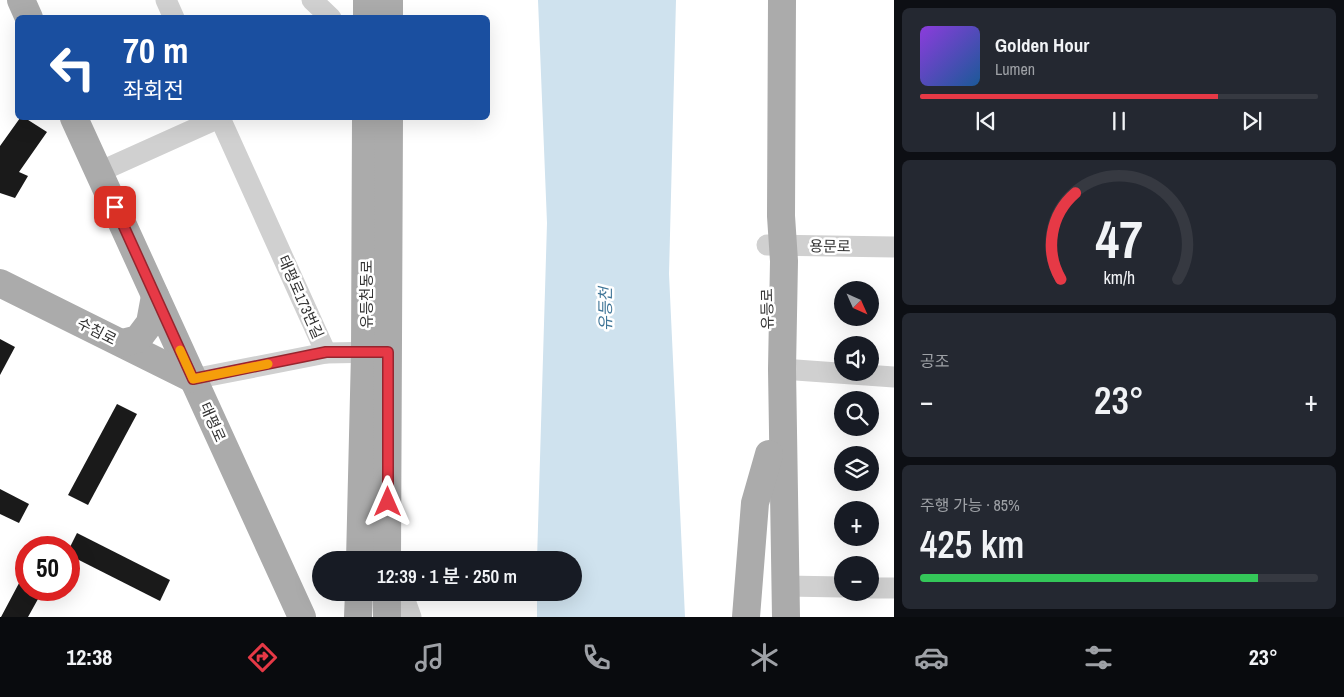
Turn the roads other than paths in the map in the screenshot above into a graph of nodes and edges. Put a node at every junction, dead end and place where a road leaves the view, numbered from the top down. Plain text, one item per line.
1 (21, 0) edge
2 (166, 0) edge
3 (312, 0) edge
4 (367, 0) edge
5 (389, 0) edge
6 (767, 0) edge
7 (782, 0) edge
8 (28, 15) edge
9 (173, 15) edge
10 (328, 15) edge
11 (367, 15) edge
12 (389, 15) edge
13 (75, 120) edge
14 (216, 120) edge
15 (221, 120) edge
16 (366, 120) edge
17 (389, 120) edge
18 (99, 172) junction
19 (775, 245) junction
20 (894, 247) edge
21 (0, 283) edge
22 (155, 296) junction
23 (122, 343) junction
24 (326, 352) junction
25 (377, 353) junction
26 (782, 369) junction
27 (894, 377) edge
28 (193, 379) junction
29 (769, 454) junction
30 (361, 551) edge
31 (388, 551) edge
32 (786, 586) junction
33 (834, 587) edge
34 (879, 588) edge
35 (894, 588) edge
36 (359, 601) edge
37 (387, 601) edge
38 (405, 601) edge
39 (302, 617) edge
40 (358, 617) edge
41 (387, 617) edge
42 (410, 617) edge
43 (746, 617) edge
44 (771, 617) edge
45 (786, 617) edge

1 - 8 main road
2 - 9 street
3 - 10 street
4 - 11 main road
5 - 12 main road
6 - 19 main road, 유등로
7 - 19 main road, 유등로
13 - 18 main road, 태평로
14 - 18 street
15 - 24 street, 태평로173번길
16 - 25 main road, 유등천동로
17 - 25 main road, 유등천동로
18 - 22 main road, 태평로
19 - 20 street, 용문로
19 - 26 main road, 유등로
19 - 29 main road, 유등로
21 - 23 main road, 수침로
22 - 23 main road
22 - 28 main road, 태평로
23 - 28 main road, 수침로
24 - 25 street
24 - 28 street, 태평로173번길
25 - 30 main road, 유등천동로
25 - 31 main road, 유등천동로
26 - 27 street
26 - 32 main road, 유등로
28 - 39 main road, 태평로
29 - 43 main road
29 - 44 main road, 유등로
32 - 33 street
32 - 45 main road, 유등로
34 - 35 street
36 - 40 main road
37 - 41 main road
38 - 42 street

